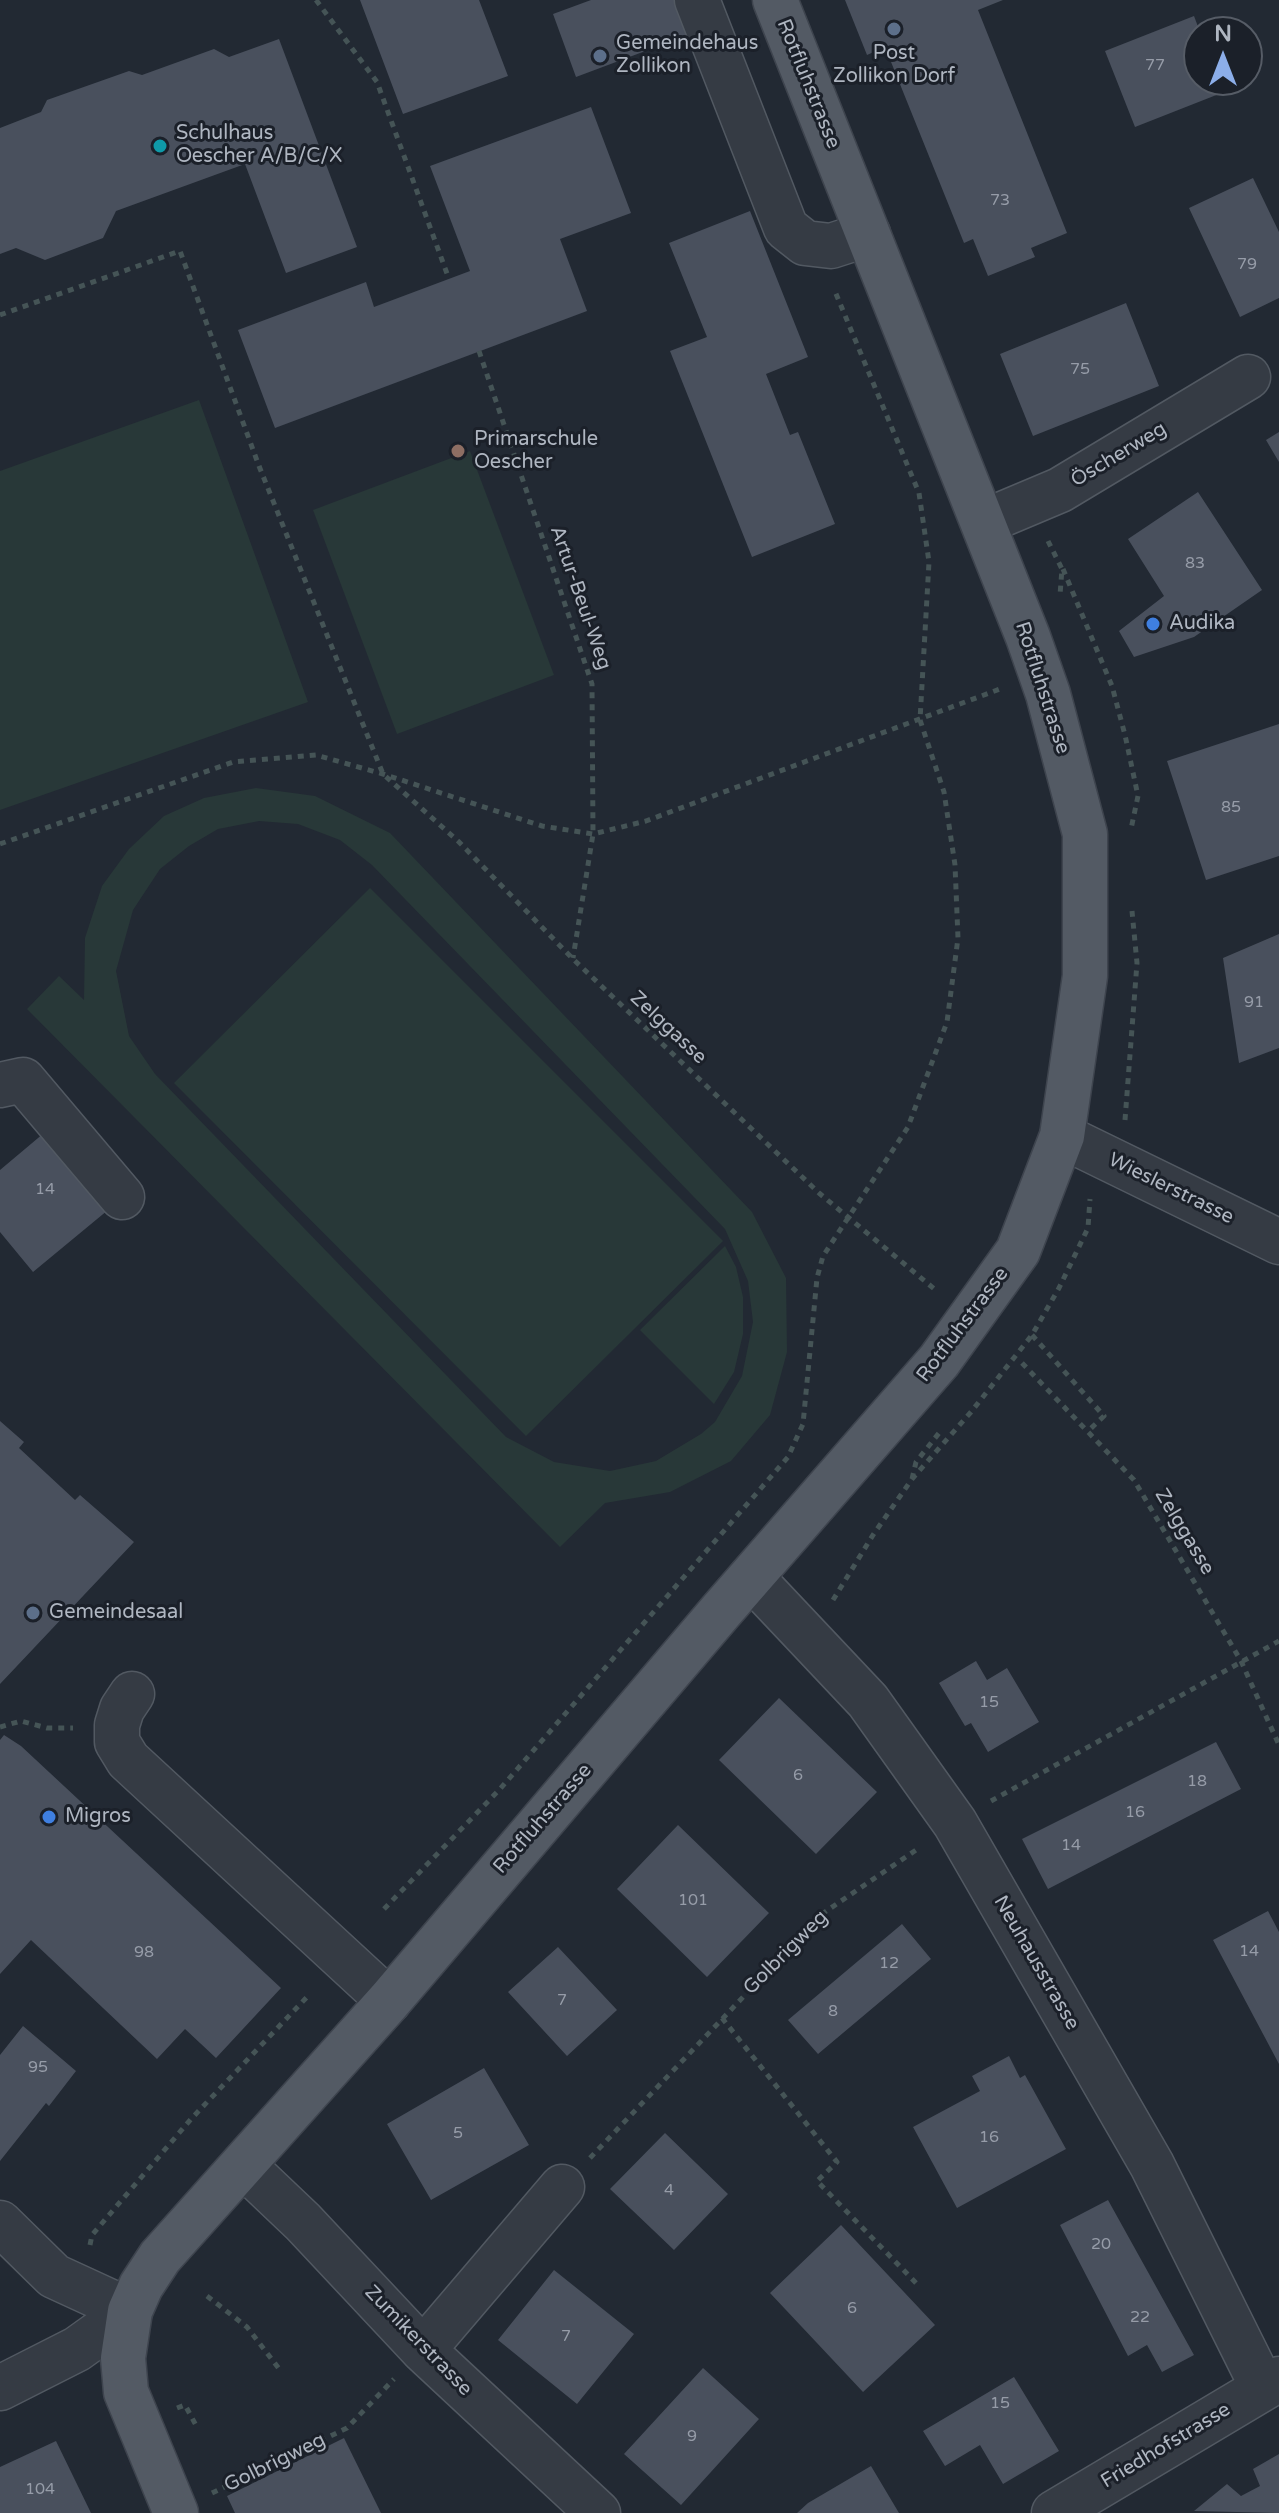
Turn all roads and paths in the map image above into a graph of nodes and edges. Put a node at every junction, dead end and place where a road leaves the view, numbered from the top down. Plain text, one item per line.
1 (316, 0) edge
2 (697, 0) edge
3 (775, 0) edge
4 (868, 234) junction
5 (449, 279) dead end
6 (831, 282) dead end
7 (0, 315) edge
8 (479, 351) dead end
9 (1248, 377) dead end
10 (1028, 503) junction
11 (984, 522) junction
12 (1062, 569) junction
13 (1059, 597) dead end
14 (1002, 687) dead end
15 (920, 720) junction
16 (383, 774) junction
17 (593, 834) junction
18 (1129, 836) dead end
19 (0, 844) edge
20 (573, 959) junction
21 (0, 1085) edge
22 (1062, 1136) junction
23 (122, 1197) dead end
24 (1090, 1198) dead end
25 (850, 1216) junction
26 (1279, 1242) edge
27 (940, 1294) dead end
28 (1032, 1335) junction
29 (1022, 1363) dead end
30 (1088, 1431) junction
31 (751, 1577) junction
32 (809, 1639) junction
33 (1279, 1641) edge
34 (1241, 1661) junction
35 (132, 1694) dead end
36 (0, 1727) edge
37 (117, 1742) junction
38 (1279, 1745) edge
39 (955, 1823) junction
40 (384, 1909) dead end
41 (307, 1997) dead end
42 (389, 2001) junction
43 (722, 2018) junction
44 (243, 2165) junction
45 (562, 2187) joint
46 (0, 2223) edge
47 (917, 2284) dead end
48 (79, 2286) junction
49 (207, 2296) dead end
50 (130, 2311) junction
51 (423, 2350) junction
52 (280, 2370) dead end
53 (1271, 2383) edge
54 (0, 2388) edge
55 (369, 2406) dead end
56 (175, 2511) edge
57 (598, 2513) edge
58 (1054, 2513) edge

1 - 5 path
2 - 4 street
3 - 4 main road, Rotfluhstrasse
4 - 11 main road, Rotfluhstrasse
6 - 15 path
7 - 16 path
8 - 17 path, Artur-Beul-Weg
9 - 10 street, Öscherweg
10 - 11 street, Öscherweg
10 - 12 path
11 - 22 main road, Rotfluhstrasse
12 - 13 path
12 - 18 path
14 - 15 path
15 - 17 path
15 - 25 path
16 - 17 path
16 - 19 path
16 - 20 path, Zelggasse
17 - 20 path, Artur-Beul-Weg
20 - 25 path, Zelggasse
21 - 23 street
22 - 26 street, Wieslerstrasse
22 - 31 main road, Rotfluhstrasse
24 - 28 path
25 - 27 path, Zelggasse
25 - 40 path
28 - 30 path
28 - 32 path
29 - 30 path, Zelggasse
30 - 34 path, Zelggasse
31 - 32 street, Neuhausstrasse
31 - 42 main road, Rotfluhstrasse
32 - 39 street, Neuhausstrasse
33 - 34 path, Golbrigweg
34 - 38 path, Zelggasse
34 - 39 path, Golbrigweg
35 - 37 street
36 - 37 path
37 - 42 street
39 - 43 path, Golbrigweg
39 - 53 street, Neuhausstrasse
41 - 48 path
42 - 44 main road, Rotfluhstrasse
43 - 45 path, Golbrigweg
43 - 47 path
44 - 50 main road, Rotfluhstrasse
44 - 51 street, Zumikerstrasse
45 - 51 street
46 - 48 street
48 - 50 street
49 - 52 path
50 - 54 street
50 - 56 main road, Rotfluhstrasse
51 - 57 street, Zumikerstrasse
53 - 58 street, Friedhofstrasse
55 - 56 path, Golbrigweg

